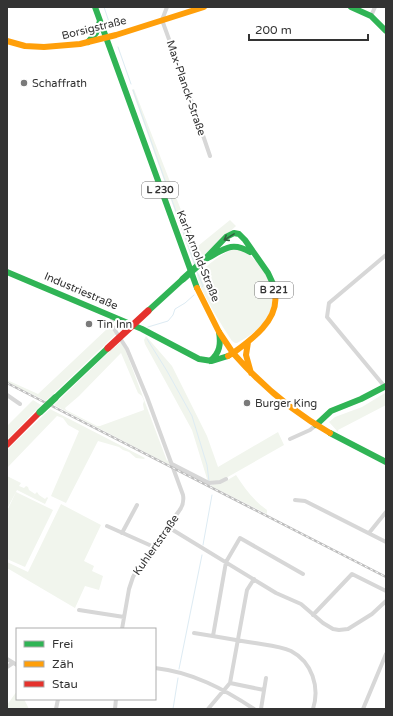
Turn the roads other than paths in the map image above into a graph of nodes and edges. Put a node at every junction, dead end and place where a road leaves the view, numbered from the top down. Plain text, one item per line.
1 (95, 7) edge
2 (167, 7) edge
3 (204, 7) edge
4 (351, 7) edge
5 (375, 7) edge
6 (371, 16) junction
7 (162, 20) junction
8 (100, 21) junction
9 (386, 31) edge
10 (106, 38) junction
11 (7, 41) edge
12 (86, 43) junction
13 (210, 156) dead end
14 (254, 254) junction
15 (386, 255) edge
16 (203, 262) junction
17 (7, 272) edge
18 (113, 317) junction
19 (219, 332) junction
20 (248, 342) junction
21 (233, 353) junction
22 (210, 362) junction
23 (251, 374) junction
24 (385, 386) edge
25 (7, 395) edge
26 (20, 404) dead end
27 (316, 425) junction
28 (290, 439) dead end
29 (7, 445) edge
30 (386, 462) edge
31 (171, 464) junction
32 (226, 479) dead end
33 (295, 500) dead end
34 (137, 505) dead end
35 (386, 512) edge
36 (107, 526) dead end
37 (168, 527) junction
38 (122, 533) junction
39 (368, 533) junction
40 (386, 542) edge
41 (154, 547) junction
42 (226, 562) junction
43 (304, 574) dead end
44 (254, 579) junction
45 (386, 592) edge
46 (386, 601) edge
47 (79, 610) dead end
48 (313, 615) junction
49 (124, 618) junction
50 (122, 628) edge
51 (194, 633) dead end
52 (213, 636) junction
53 (239, 640) junction
54 (386, 654) edge
55 (7, 659) edge
56 (15, 664) edge
57 (7, 667) edge
58 (156, 668) edge
59 (266, 678) dead end
60 (230, 683) junction
61 (225, 690) junction
62 (264, 690) junction
63 (208, 709) edge
64 (254, 709) edge
65 (261, 709) edge
66 (313, 709) edge
67 (363, 709) edge

1 - 8 main road, Karl-Arnold-Straße / L 230
2 - 7 street
3 - 7 main road, Borsigstraße
4 - 6 main road
5 - 6 street
6 - 9 main road
7 - 10 main road, Borsigstraße
7 - 13 street, Max-Planck-Straße
8 - 10 main road, Karl-Arnold-Straße / L 230
8 - 12 main road
10 - 12 main road, Borsigstraße
10 - 19 main road, Karl-Arnold-Straße / L 230
11 - 12 main road, Borsigstraße
14 - 16 main road, B 221
14 -> 16 main road, B 221
14 - 20 main road, B 221
15 - 24 street
16 - 29 main road, B 221, bridge
17 - 18 main road, Industriestraße
18 - 22 main road, Industriestraße
18 - 31 street, Kuhlertstraße
19 - 21 main road, Karl-Arnold-Straße / L 230
19 - 22 main road
20 - 21 main road, B 221
20 - 23 main road
21 - 22 main road
21 - 23 main road, Karl-Arnold-Straße
23 - 27 main road, Karl-Arnold-Straße
24 - 27 main road
25 - 26 street
27 - 28 street
27 - 30 main road, Karl-Arnold-Straße
31 - 32 street
31 - 37 street, Kuhlertstraße
33 - 39 street
34 - 38 street
35 - 39 street
36 - 38 street
37 - 41 street, Kuhlertstraße
37 - 42 street
38 - 41 street
39 - 40 street
41 - 49 street, Kuhlertstraße
42 - 43 street
42 - 44 street
42 - 52 street
44 - 48 street
44 - 53 street
45 - 48 street
46 - 48 street
47 - 49 street
49 - 50 street, Kuhlertstraße
51 - 52 street
52 - 53 street
53 - 60 street
53 - 66 street
54 - 67 street
55 - 56 street
56 - 57 street
58 - 61 street
59 - 62 street
60 - 61 street
60 - 62 street
61 - 63 street
61 - 64 street
62 - 65 street

